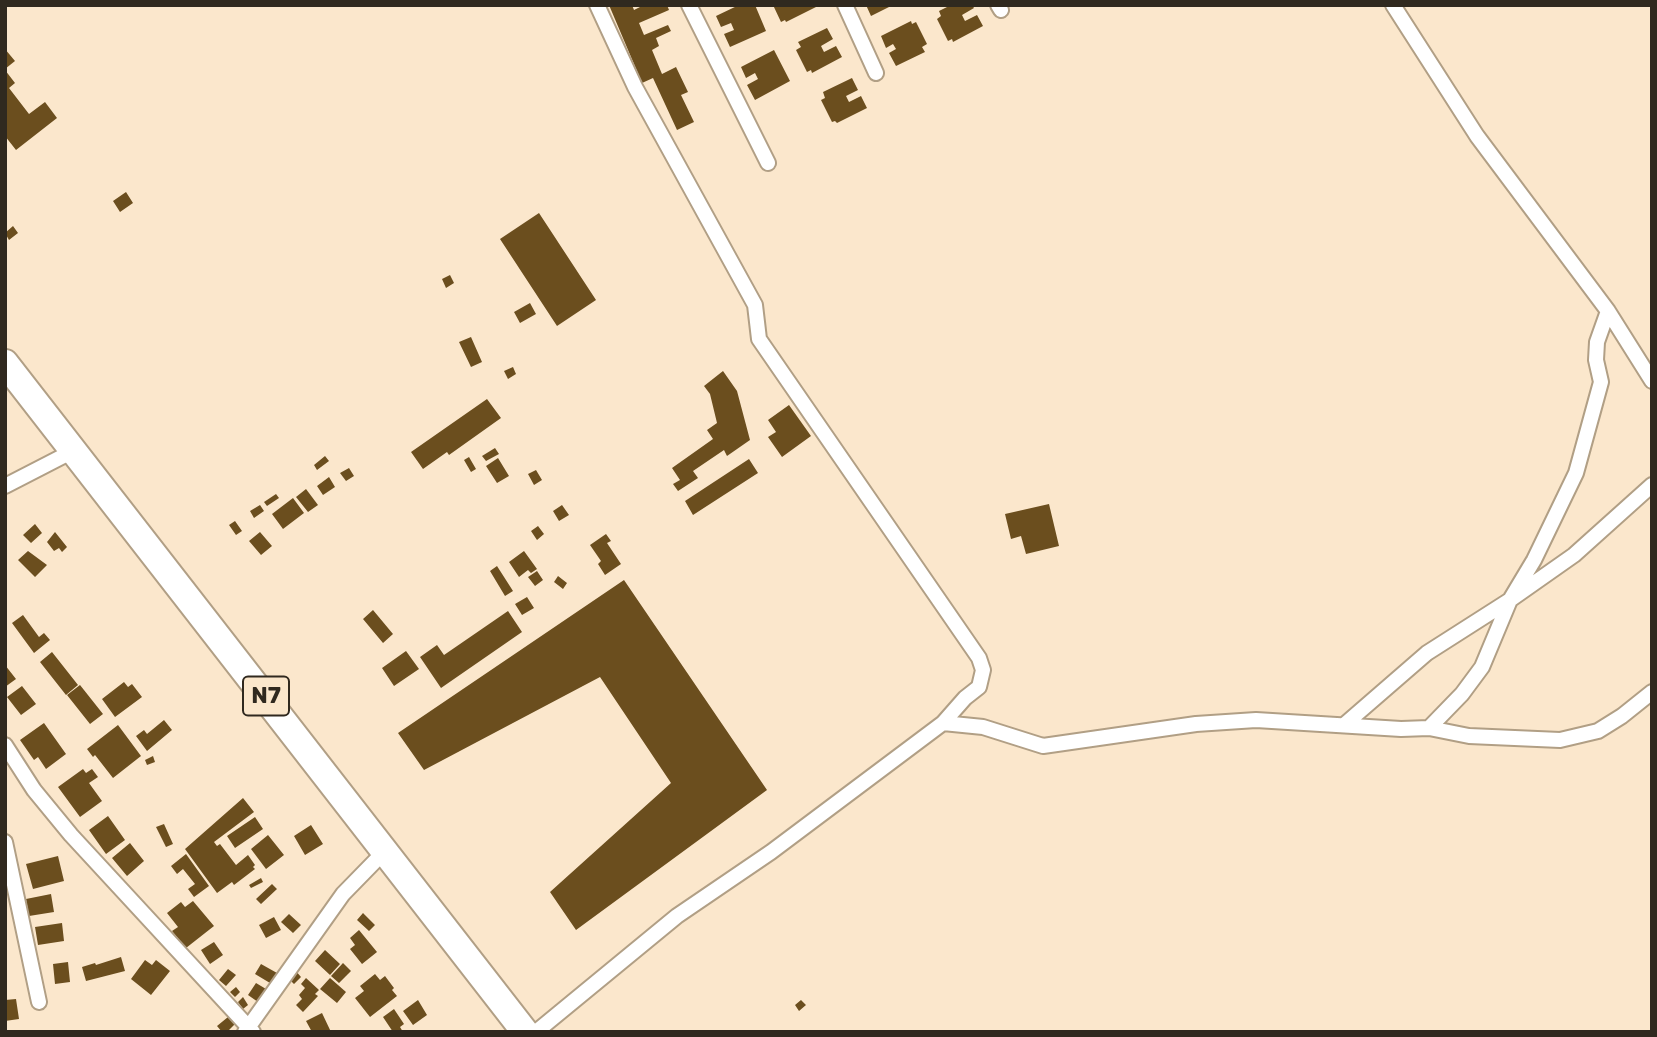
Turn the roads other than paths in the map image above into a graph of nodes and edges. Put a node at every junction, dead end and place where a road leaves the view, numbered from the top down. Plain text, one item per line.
1 (597, 5) edge
2 (690, 5) edge
3 (845, 5) edge
4 (1393, 5) edge
5 (876, 73) dead end
6 (768, 163) dead end
7 (1608, 311) junction
8 (5, 363) edge
9 (1652, 381) edge
10 (73, 451) junction
11 (1652, 485) edge
12 (5, 486) edge
13 (1510, 600) junction
14 (1652, 692) edge
15 (943, 723) junction
16 (1344, 724) junction
17 (1429, 728) junction
18 (5, 745) edge
19 (5, 842) edge
20 (384, 852) junction
21 (39, 1002) dead end
22 (249, 1030) edge
23 (525, 1032) edge
24 (536, 1032) edge

1 - 15 street
2 - 6 street
3 - 5 street
4 - 7 street
7 - 9 street
7 - 13 street
8 - 10 highway, N7
10 - 12 street
10 - 20 highway, N7
11 - 13 street
13 - 16 street
13 - 17 street
14 - 17 street
15 - 16 street
15 - 24 street
16 - 17 street
18 - 22 street
19 - 21 street
20 - 22 street
20 - 23 highway, N7

